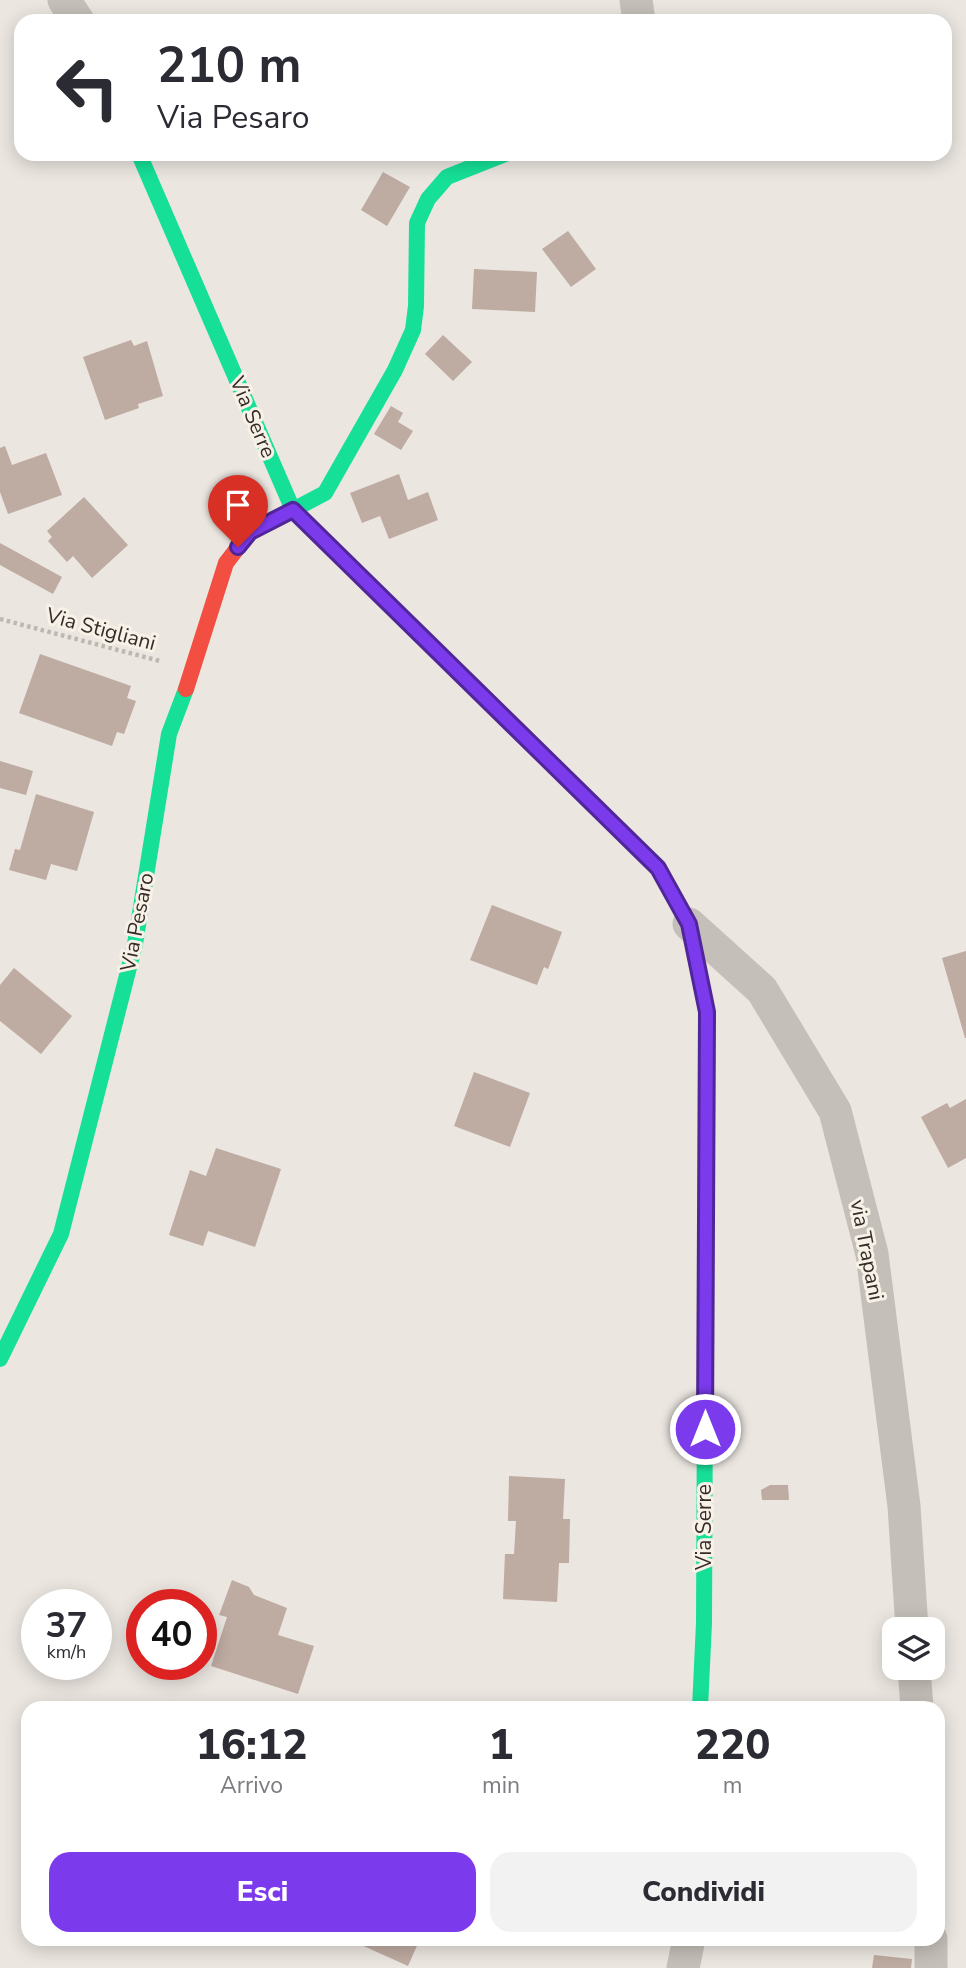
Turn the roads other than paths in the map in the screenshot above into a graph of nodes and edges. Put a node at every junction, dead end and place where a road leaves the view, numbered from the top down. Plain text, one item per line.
1 (142, 161) edge
2 (487, 161) edge
3 (293, 510) junction
4 (689, 924) junction
5 (0, 1359) edge
6 (911, 1617) edge
7 (915, 1680) edge
8 (700, 1701) edge
9 (916, 1701) edge
10 (688, 1946) edge
11 (931, 1946) edge
12 (683, 1968) edge
13 (931, 1968) edge

1 - 3 street, Via Serre
2 - 3 street, Via Pesaro
3 - 4 street, Via Serre
3 - 5 street, Via Pesaro
4 - 6 street, via Trapani
4 - 8 street, Via Serre
7 - 9 street
10 - 12 street
11 - 13 street

